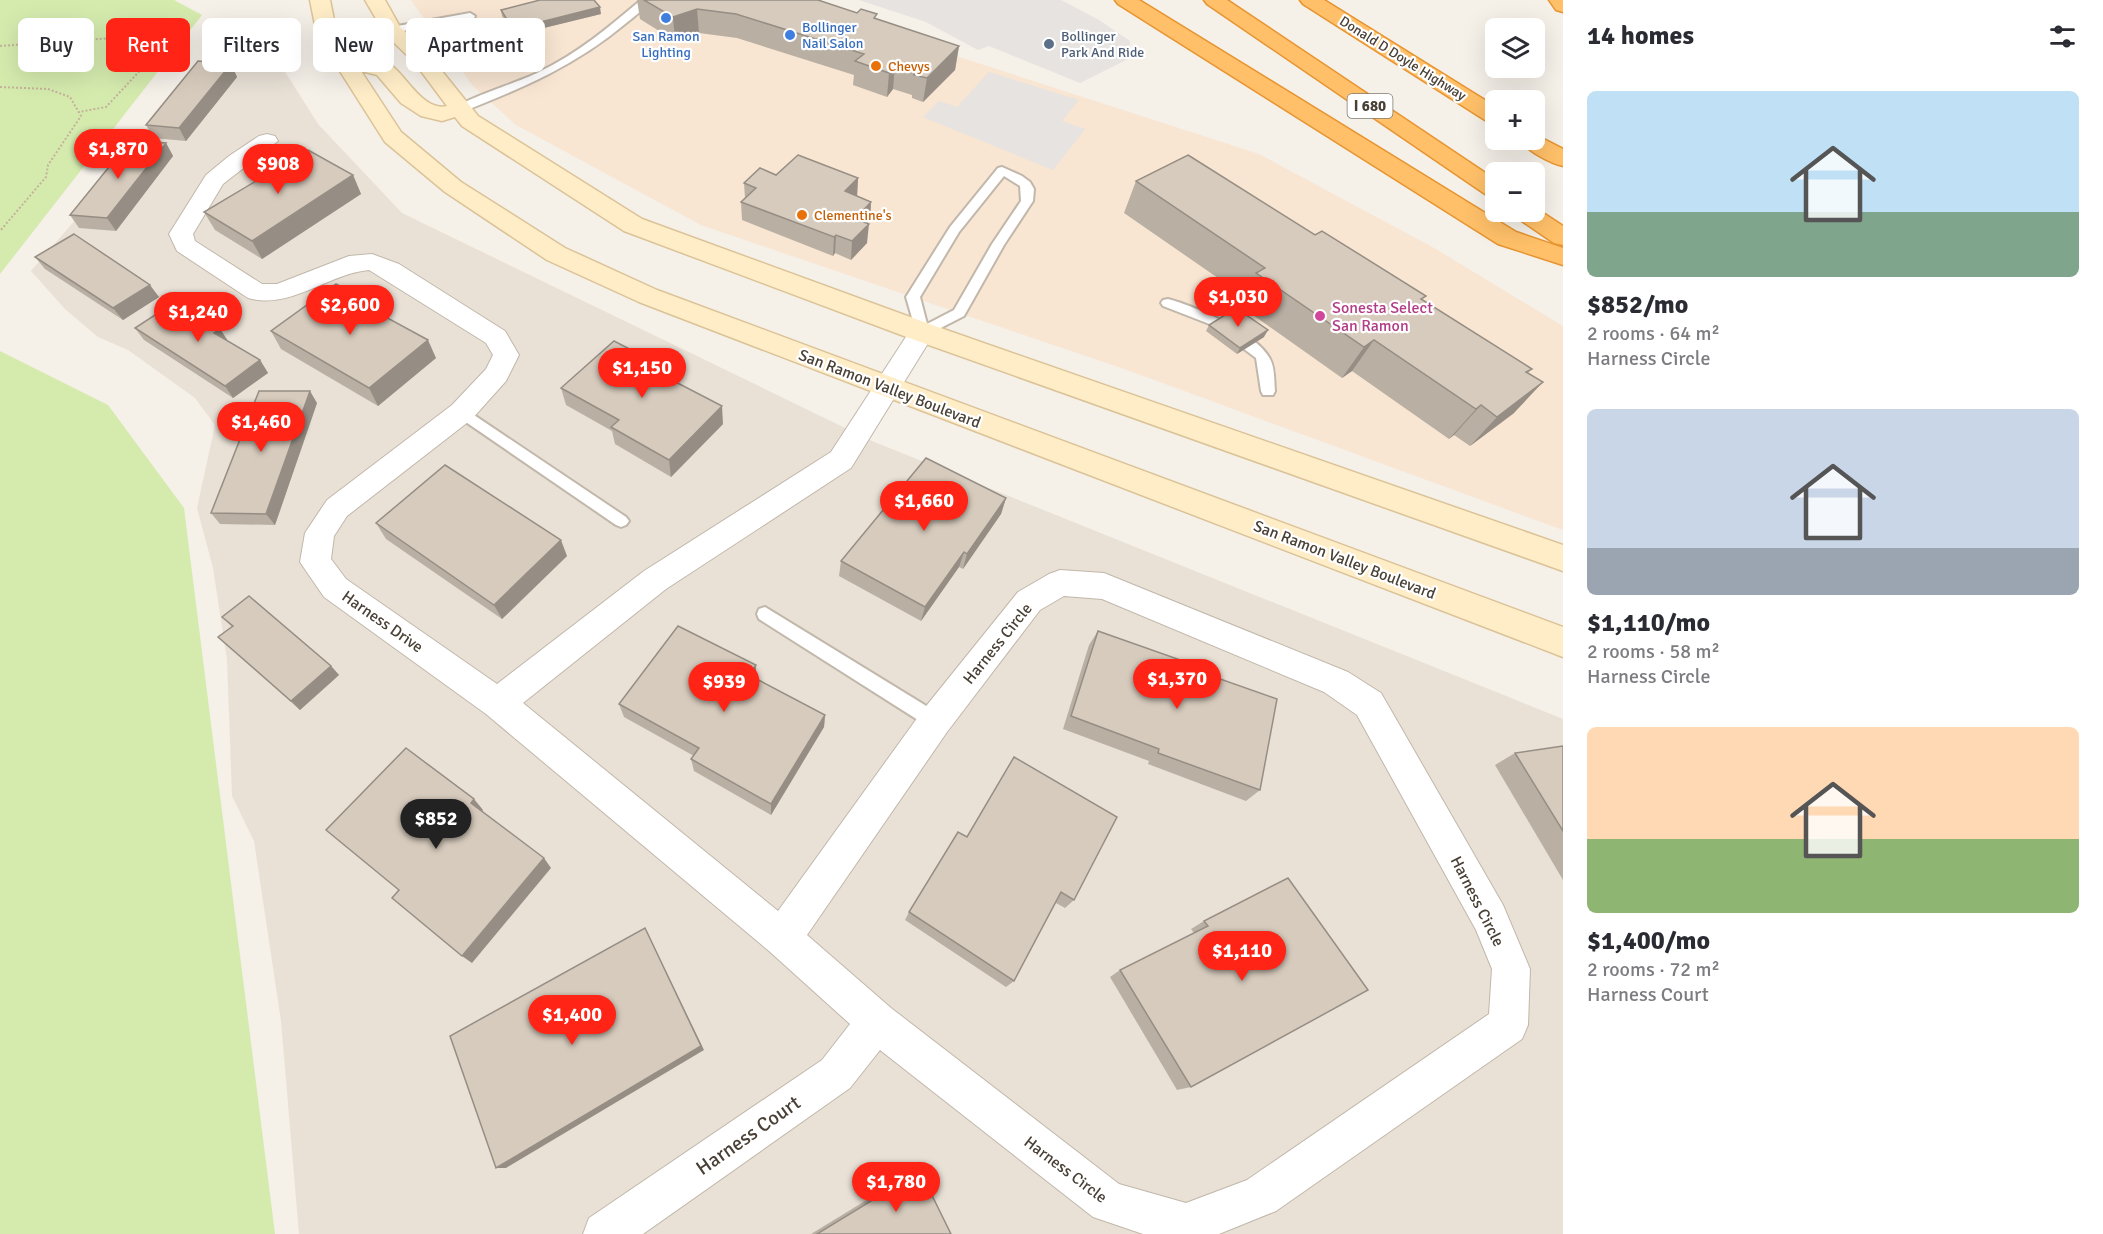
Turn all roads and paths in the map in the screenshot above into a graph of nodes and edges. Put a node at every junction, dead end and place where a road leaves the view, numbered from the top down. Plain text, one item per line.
1 (320, 0) edge
2 (375, 0) edge
3 (647, 0) edge
4 (1125, 0) edge
5 (1214, 0) edge
6 (1310, 0) edge
7 (1559, 0) edge
8 (1563, 6) edge
9 (470, 16) dead end
10 (324, 18) edge
11 (385, 18) edge
12 (394, 30) edge
13 (394, 32) edge
14 (0, 46) edge
15 (352, 72) edge
16 (386, 72) edge
17 (0, 87) edge
18 (460, 109) junction
19 (1485, 110) edge
20 (79, 112) junction
21 (267, 141) dead end
22 (1545, 148) edge
23 (1563, 159) edge
24 (1485, 184) edge
25 (1540, 222) edge
26 (0, 231) edge
27 (1563, 237) edge
28 (1563, 257) edge
29 (1168, 303) dead end
30 (922, 332) junction
31 (886, 387) junction
32 (1268, 391) dead end
33 (462, 412) junction
34 (621, 521) dead end
35 (1563, 558) edge
36 (765, 614) dead end
37 (1563, 642) edge
38 (498, 703) junction
39 (935, 721) junction
40 (782, 938) junction
41 (877, 1022) junction
42 (605, 1234) edge

1 - 10 main road, San Ramon Valley Boulevard
2 - 11 main road
3 - 18 lane
4 - 28 highway
5 - 24 highway, I 680
6 - 19 highway, Donald D Doyle Highway
7 - 8 highway
9 - 12 lane
13 - 18 main road
14 - 20 path
15 - 31 main road, San Ramon Valley Boulevard
16 - 18 main road
17 - 20 path
18 - 30 main road
20 - 26 path
21 - 33 street, Harness Drive
22 - 23 highway
25 - 27 highway
29 - 32 lane
30 - 30 lane
30 - 31 street
30 - 35 main road
31 - 37 main road, San Ramon Valley Boulevard
31 - 38 street
33 - 34 lane
33 - 38 street, Harness Drive
36 - 39 lane
38 - 40 street, Harness Circle
39 - 40 street, Harness Circle
39 - 41 street, Harness Circle
40 - 41 street, Harness Circle
41 - 42 street, Harness Court

